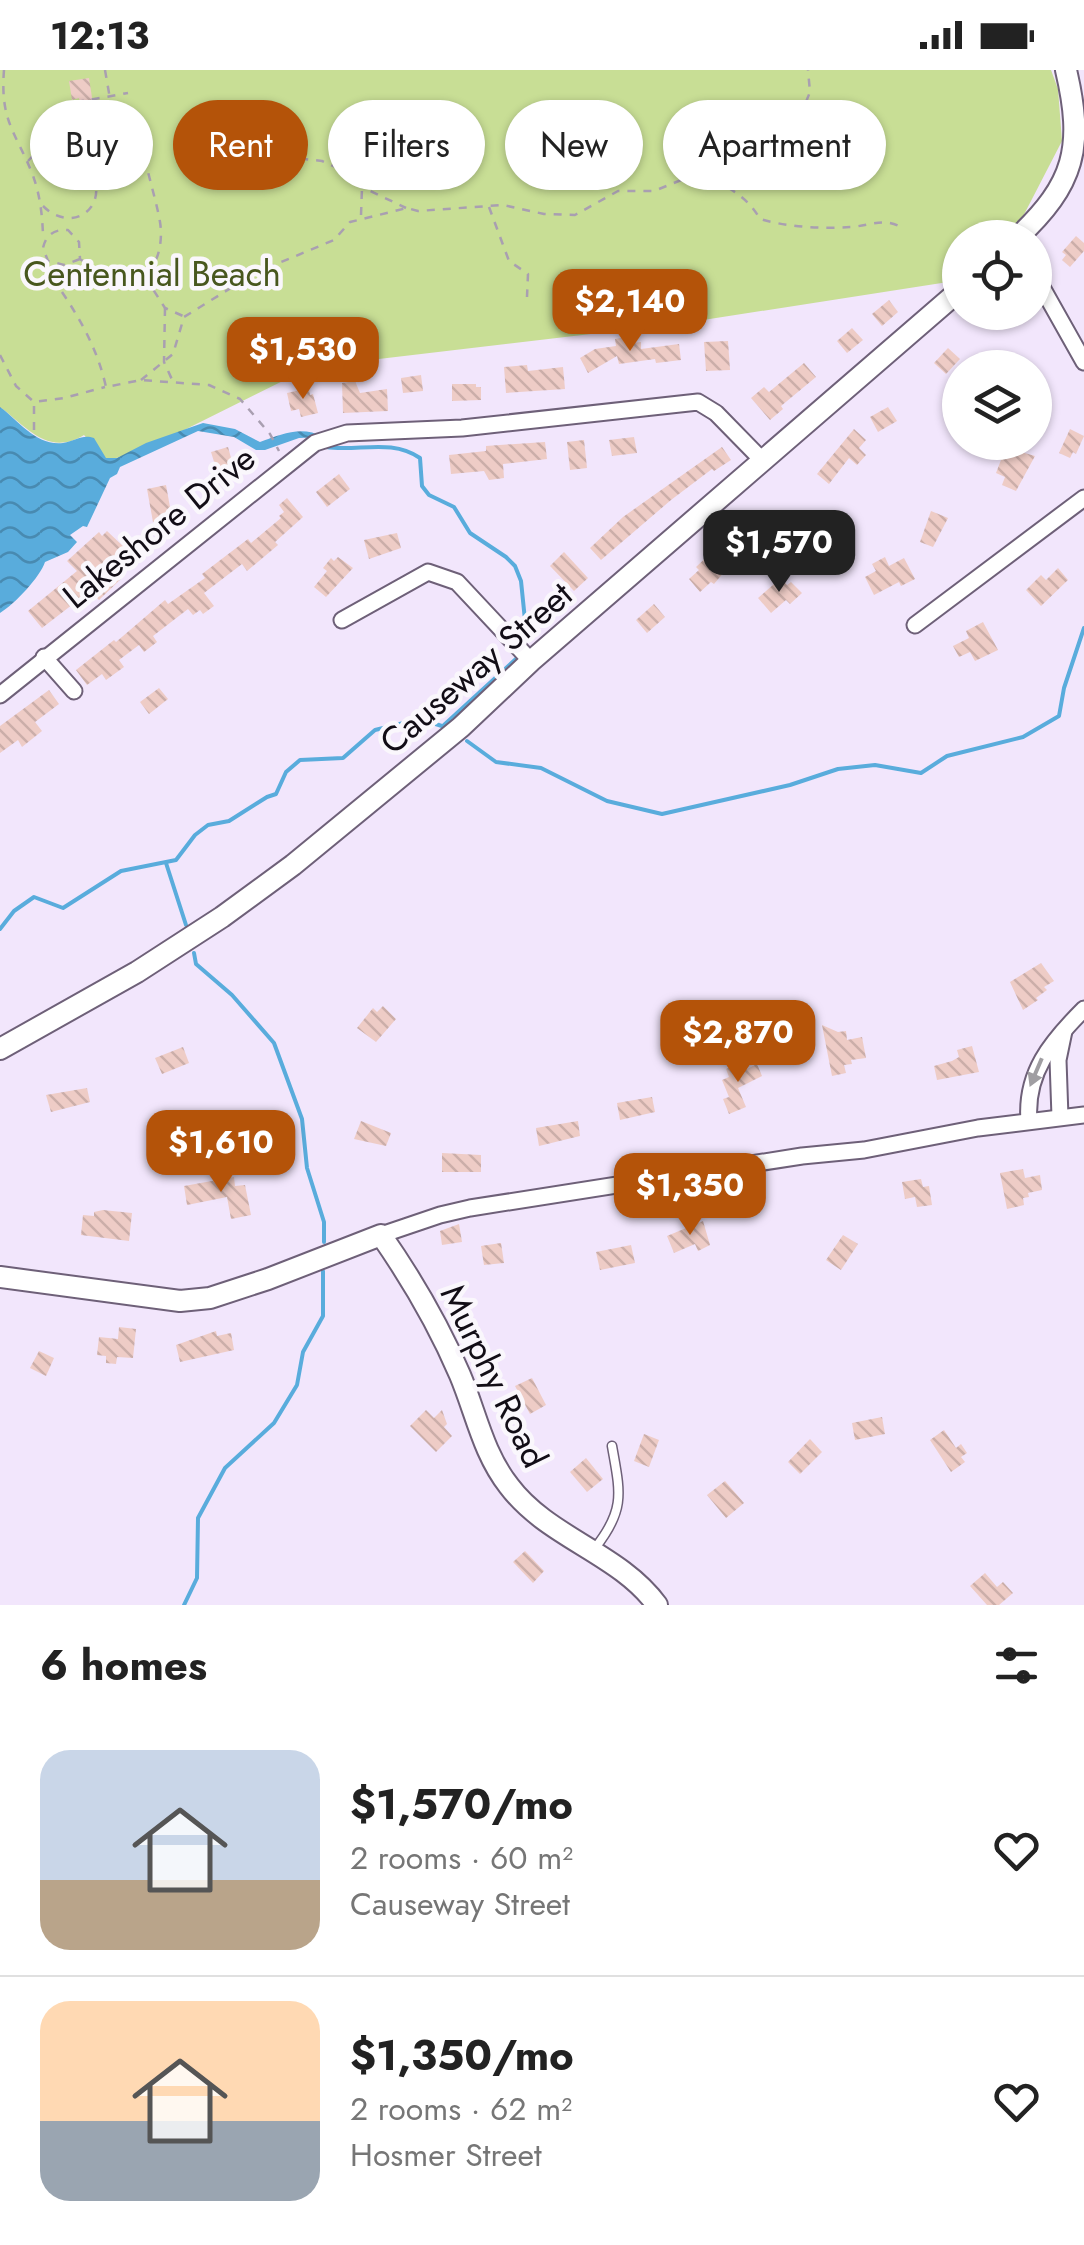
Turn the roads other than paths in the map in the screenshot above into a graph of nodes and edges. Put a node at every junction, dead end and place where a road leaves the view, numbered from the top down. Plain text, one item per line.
1 (1066, 70) edge
2 (1036, 220) edge
3 (942, 306) edge
4 (1052, 306) edge
5 (1084, 362) edge
6 (764, 462) junction
7 (1084, 498) edge
8 (342, 620) dead end
9 (915, 625) dead end
10 (44, 657) junction
11 (531, 662) junction
12 (74, 691) dead end
13 (0, 695) edge
14 (1084, 1009) edge
15 (1064, 1031) junction
16 (0, 1049) edge
17 (1084, 1114) edge
18 (1060, 1117) junction
19 (1029, 1122) junction
20 (381, 1235) junction
21 (0, 1276) edge
22 (612, 1446) dead end
23 (592, 1552) junction
24 (658, 1605) edge

1 - 2 street
3 - 6 street, Causeway Street
4 - 5 street
6 - 10 street, Lakeshore Drive
6 - 11 street, Causeway Street
7 - 9 street
8 - 11 street
10 - 12 street
10 - 13 street, Lakeshore Drive
11 - 16 street, Causeway Street
14 - 15 street
15 - 18 street
15 -> 19 street
17 - 18 street
18 - 19 street
19 - 20 street
20 - 21 street
20 - 23 street, Murphy Road
22 - 23 lane
23 - 24 street, Murphy Road

